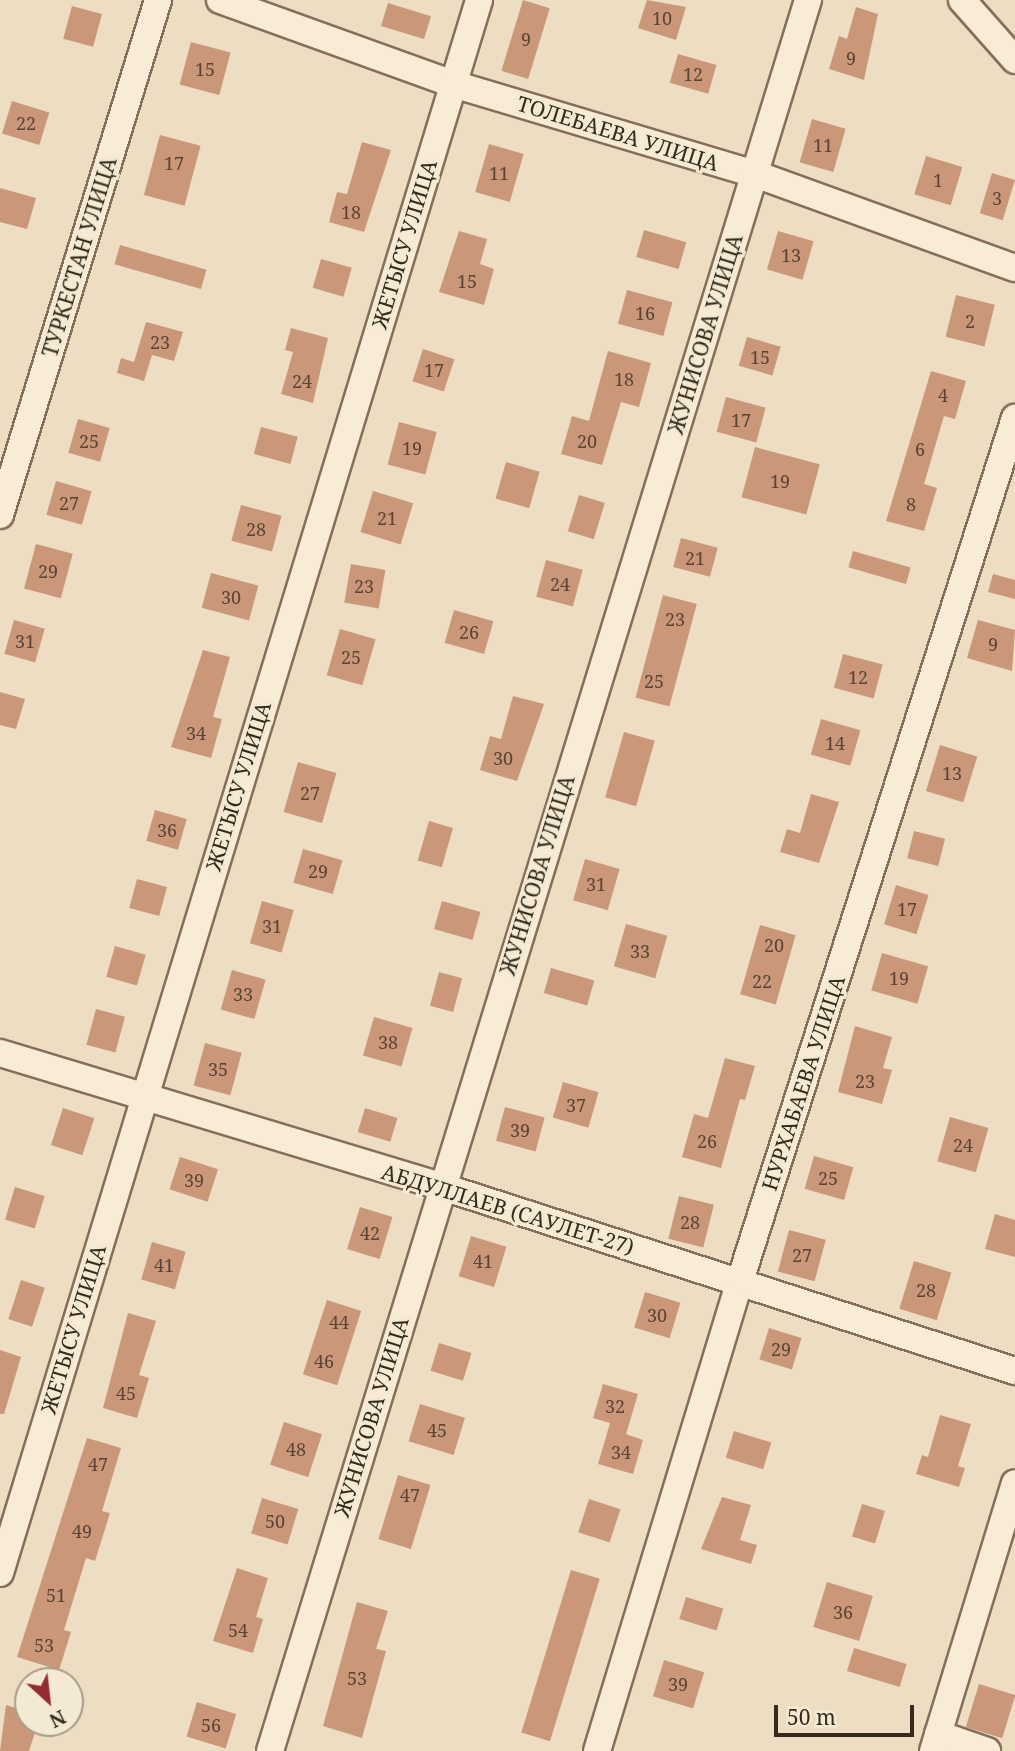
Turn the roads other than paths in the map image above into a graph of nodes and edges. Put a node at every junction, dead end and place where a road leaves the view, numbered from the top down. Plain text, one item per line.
1 (158, 0) edge
2 (220, 0) edge
3 (479, 0) edge
4 (808, 0) edge
5 (962, 0) edge
6 (1015, 60) edge
7 (453, 83) junction
8 (755, 174) junction
9 (1015, 268) edge
10 (1015, 418) edge
11 (0, 515) edge
12 (0, 1053) edge
13 (142, 1099) junction
14 (440, 1186) junction
15 (740, 1281) junction
16 (1015, 1371) edge
17 (1015, 1483) edge
18 (0, 1573) edge
19 (936, 1743) edge
20 (270, 1751) edge
21 (597, 1751) edge
22 (988, 1751) edge

1 - 11 street, ТУРКЕСТАН УЛИЦА
2 - 7 street, ТОЛЕБАЕВА УЛИЦА
3 - 7 street, ЖЕТЫСУ УЛИЦА
4 - 8 street, ЖУНИСОВА УЛИЦА
5 - 6 street
7 - 8 street, ТОЛЕБАЕВА УЛИЦА
7 - 13 street, ЖЕТЫСУ УЛИЦА
8 - 9 street, ТОЛЕБАЕВА УЛИЦА
8 - 14 street, ЖУНИСОВА УЛИЦА
10 - 15 street, НУРХАБАЕВА УЛИЦА
12 - 13 street, АБДУЛЛАЕВ (САУЛЕТ-27)
13 - 14 street, АБДУЛЛАЕВ (САУЛЕТ-27)
13 - 18 street, ЖЕТЫСУ УЛИЦА
14 - 15 street, АБДУЛЛАЕВ (САУЛЕТ-27)
14 - 20 street, ЖУНИСОВА УЛИЦА
15 - 16 street, АБДУЛЛАЕВ (САУЛЕТ-27)
15 - 21 street, НУРХАБАЕВА УЛИЦА
17 - 19 street
19 - 22 street

